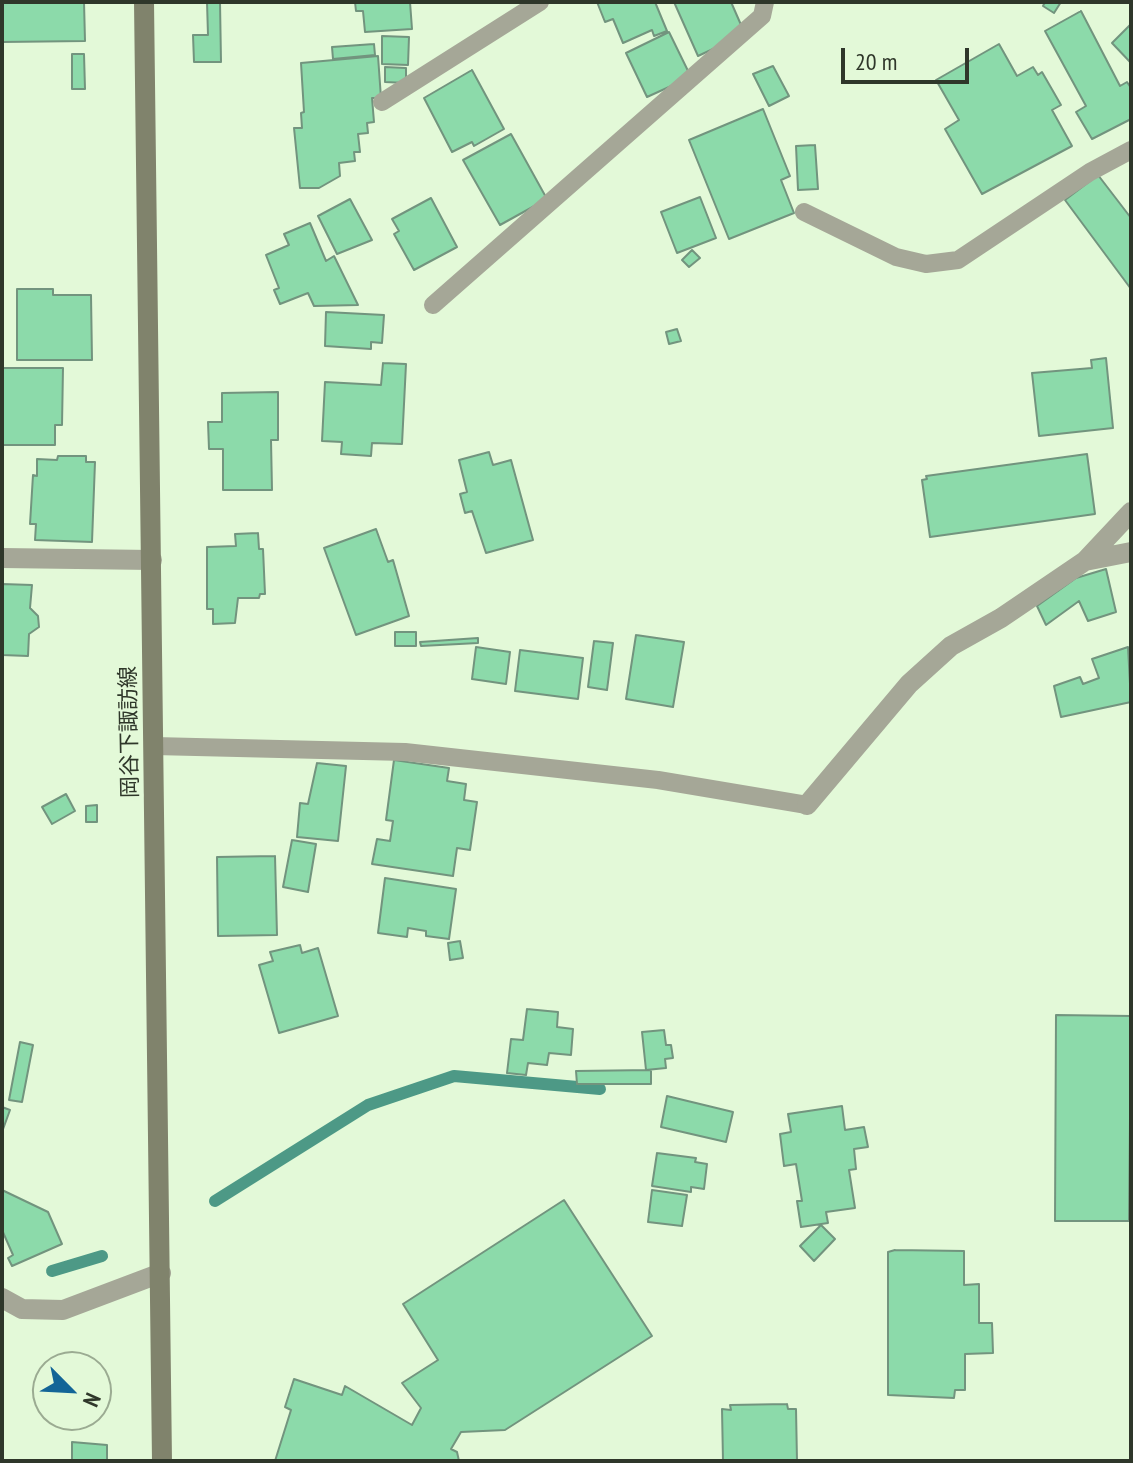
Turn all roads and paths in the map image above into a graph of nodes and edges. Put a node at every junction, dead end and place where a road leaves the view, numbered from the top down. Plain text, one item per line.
1 (144, 2) edge
2 (540, 2) edge
3 (765, 2) edge
4 (382, 102) dead end
5 (1131, 150) edge
6 (804, 212) dead end
7 (433, 305) dead end
8 (1131, 512) edge
9 (1131, 552) edge
10 (2, 558) edge
11 (152, 560) junction
12 (1085, 561) junction
13 (154, 746) junction
14 (807, 805) joint
15 (161, 1273) junction
16 (2, 1298) edge
17 (162, 1461) edge

1 - 11 main road, 岡谷下諏訪線
2 - 4 lane
3 - 7 lane
5 - 6 lane
8 - 12 street
9 - 12 street
10 - 11 street
11 - 13 main road, 岡谷下諏訪線
12 - 14 street
13 - 14 lane
13 - 15 main road, 岡谷下諏訪線
15 - 16 street
15 - 17 main road, 岡谷下諏訪線

